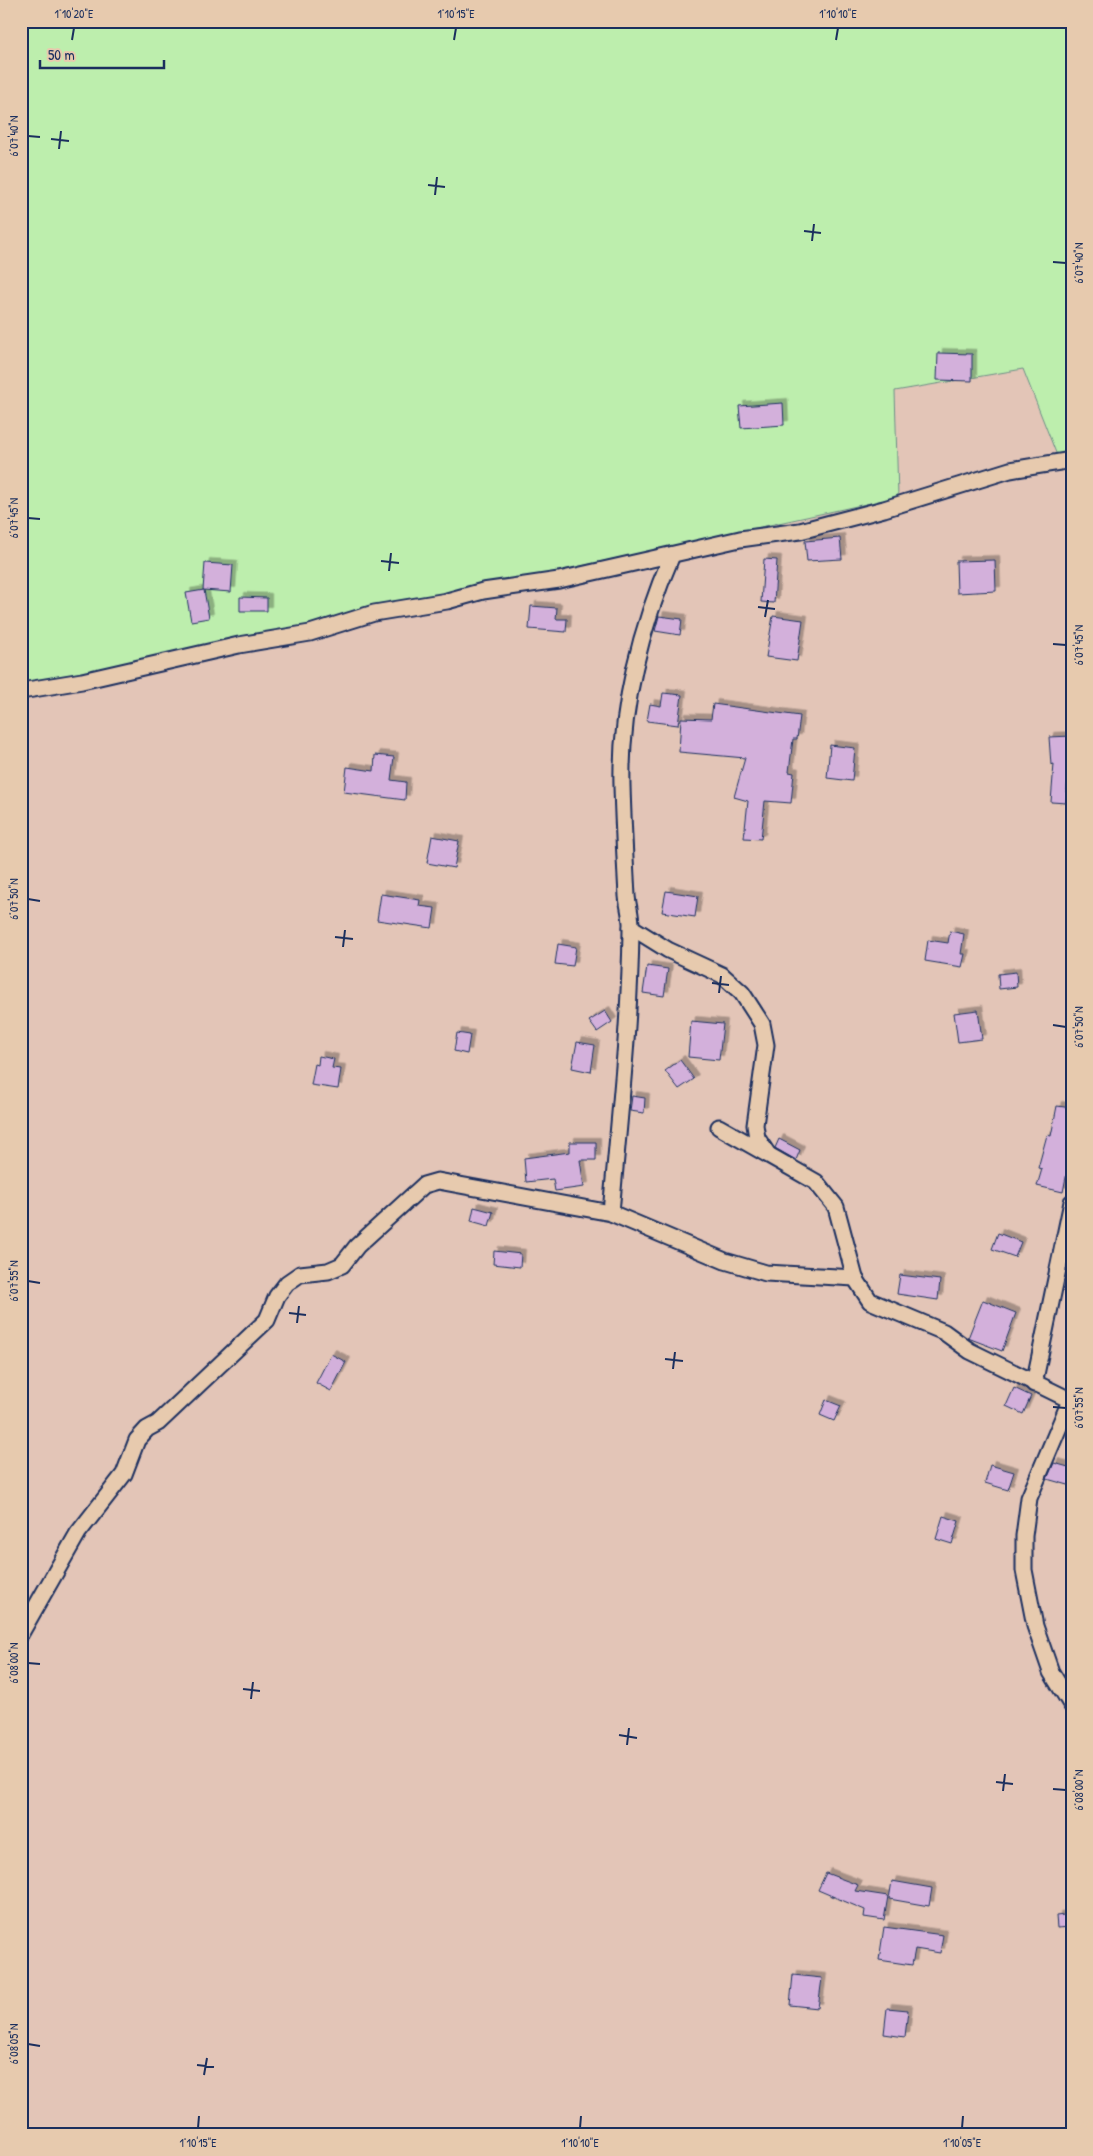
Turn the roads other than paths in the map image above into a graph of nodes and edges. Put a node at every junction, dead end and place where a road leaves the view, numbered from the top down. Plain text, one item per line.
1 (1072, 460) edge
2 (672, 555) junction
3 (21, 692) edge
4 (632, 927) junction
5 (720, 1127) dead end
6 (769, 1157) junction
7 (1072, 1202) edge
8 (611, 1213) junction
9 (856, 1278) junction
10 (1034, 1384) junction
11 (1071, 1401) edge
12 (21, 1633) edge
13 (1072, 1706) edge

1 - 2 street
2 - 3 street
2 - 4 street
4 - 6 street
4 - 8 street
5 - 6 street
6 - 9 street
7 - 10 street
8 - 9 street
8 - 12 street
9 - 10 street
10 - 11 street
11 - 13 street

